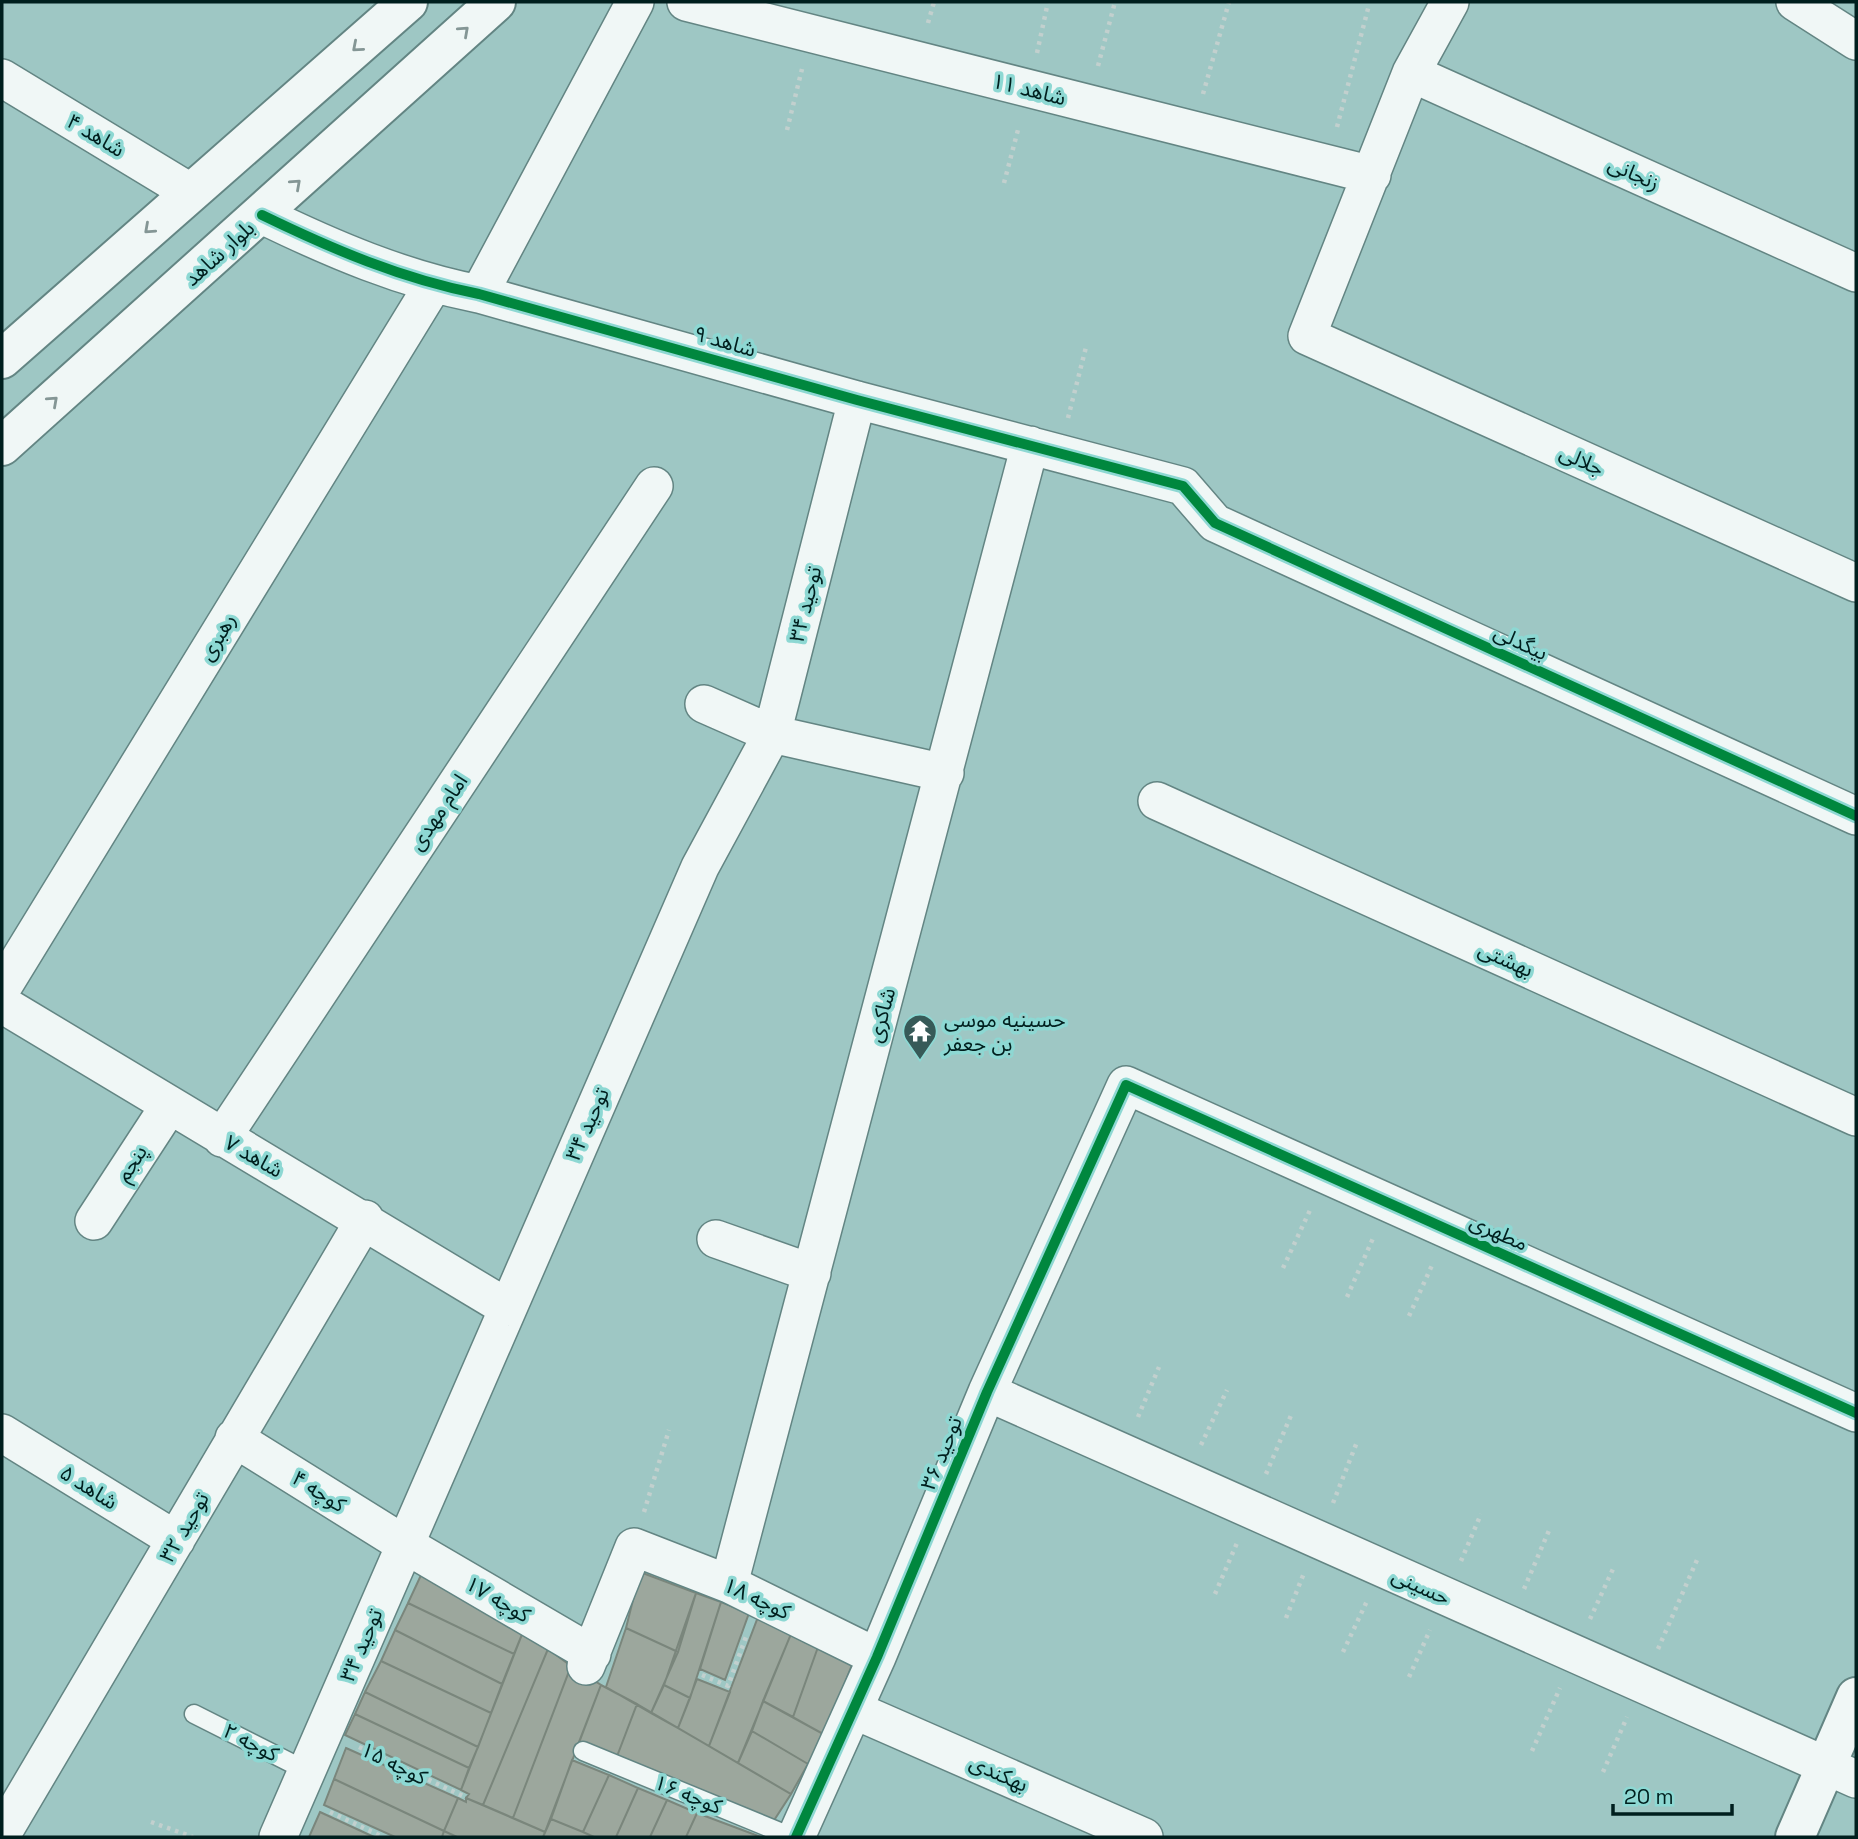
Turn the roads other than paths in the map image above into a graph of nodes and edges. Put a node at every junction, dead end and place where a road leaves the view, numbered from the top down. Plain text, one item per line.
1 (408, 2) edge
2 (496, 2) edge
3 (635, 2) edge
4 (686, 2) edge
5 (1450, 2) edge
6 (1795, 2) edge
7 (1856, 41) edge
8 (1411, 73) junction
9 (2, 78) edge
10 (1372, 175) junction
11 (190, 192) junction
12 (262, 215) junction
13 (1856, 273) edge
14 (433, 285) junction
15 (480, 294) junction
16 (2, 359) edge
17 (857, 400) junction
18 (2, 446) edge
19 (1045, 449) junction
20 (654, 486) dead end
21 (1184, 486) joint
22 (1856, 583) edge
23 (704, 705) dead end
24 (772, 734) junction
25 (945, 774) junction
26 (1157, 801) dead end
27 (1856, 816) edge
28 (2, 1002) edge
29 (1126, 1085) joint
30 (169, 1106) junction
31 (1856, 1117) edge
32 (222, 1138) junction
33 (365, 1219) junction
34 (94, 1221) dead end
35 (716, 1239) dead end
36 (813, 1273) junction
37 (506, 1307) junction
38 (987, 1392) junction
39 (1856, 1413) edge
40 (2, 1433) edge
41 (234, 1438) junction
42 (176, 1540) junction
43 (404, 1544) junction
44 (634, 1547) joint
45 (745, 1591) junction
46 (877, 1657) junction
47 (1856, 1697) edge
48 (854, 1710) junction
49 (194, 1714) dead end
50 (583, 1751) dead end
51 (1841, 1772) edge
52 (301, 1784) junction
53 (2, 1834) edge
54 (278, 1837) edge
55 (794, 1837) edge
56 (1144, 1837) edge
57 (1795, 1837) edge

1 -> 11 main road
12 -> 2 main road, بلوار شاهد
3 - 15 street
4 - 10 street, شاهد ۱۱
5 - 8 street
6 - 7 street
8 - 10 street
8 - 13 street, زنجانی
9 - 11 street, شاهد ۴
10 - 22 street, جلالی
11 -> 16 main road
12 - 14 street, شاهد ۹
18 -> 12 main road, بلوار شاهد
14 - 15 street, شاهد ۹
14 - 28 street, رهبری
15 - 17 street, شاهد ۹
17 - 19 street, شاهد ۹
17 - 24 street, توحید ۳۴
19 - 21 street, شاهد ۹
19 - 25 street, شاکری
20 - 32 street, امام مهدی
21 - 27 street, بیگدلی
23 - 24 street
24 - 25 street
24 - 37 street, توحید ۳۴
25 - 36 street, شاکری
26 - 31 street, بهشتی
28 - 30 street, شاهد ۷
29 - 38 street, توحید ۳۶
29 - 39 street, مطهری
30 - 32 street, شاهد ۷
30 - 34 street, پنجم
32 - 33 street, شاهد ۷
33 - 37 street, شاهد ۷
33 - 41 street, توحید ۳۲
35 - 36 street
36 - 45 street, شاکری
37 - 43 street, توحید ۳۴
38 - 46 street, توحید ۳۶
38 - 51 street, حسینی
40 - 42 street, شاهد ۵
41 - 42 street, توحید ۳۲
41 - 43 street, کوچه ۴
42 - 53 street, توحید ۳۲
43 - 44 street, کوچه ۱۷
43 - 52 street, توحید ۳۴
44 - 45 street, کوچه ۱۸
45 - 46 street, کوچه ۱۸
46 - 48 street, توحید ۳۶
47 - 51 main road
48 - 55 street, توحید ۳۶
48 - 56 street, بهکندی
49 - 52 lane, کوچه ۲
50 - 55 lane, کوچه ۱۶
51 - 57 main road
52 - 54 street, توحید ۳۴

